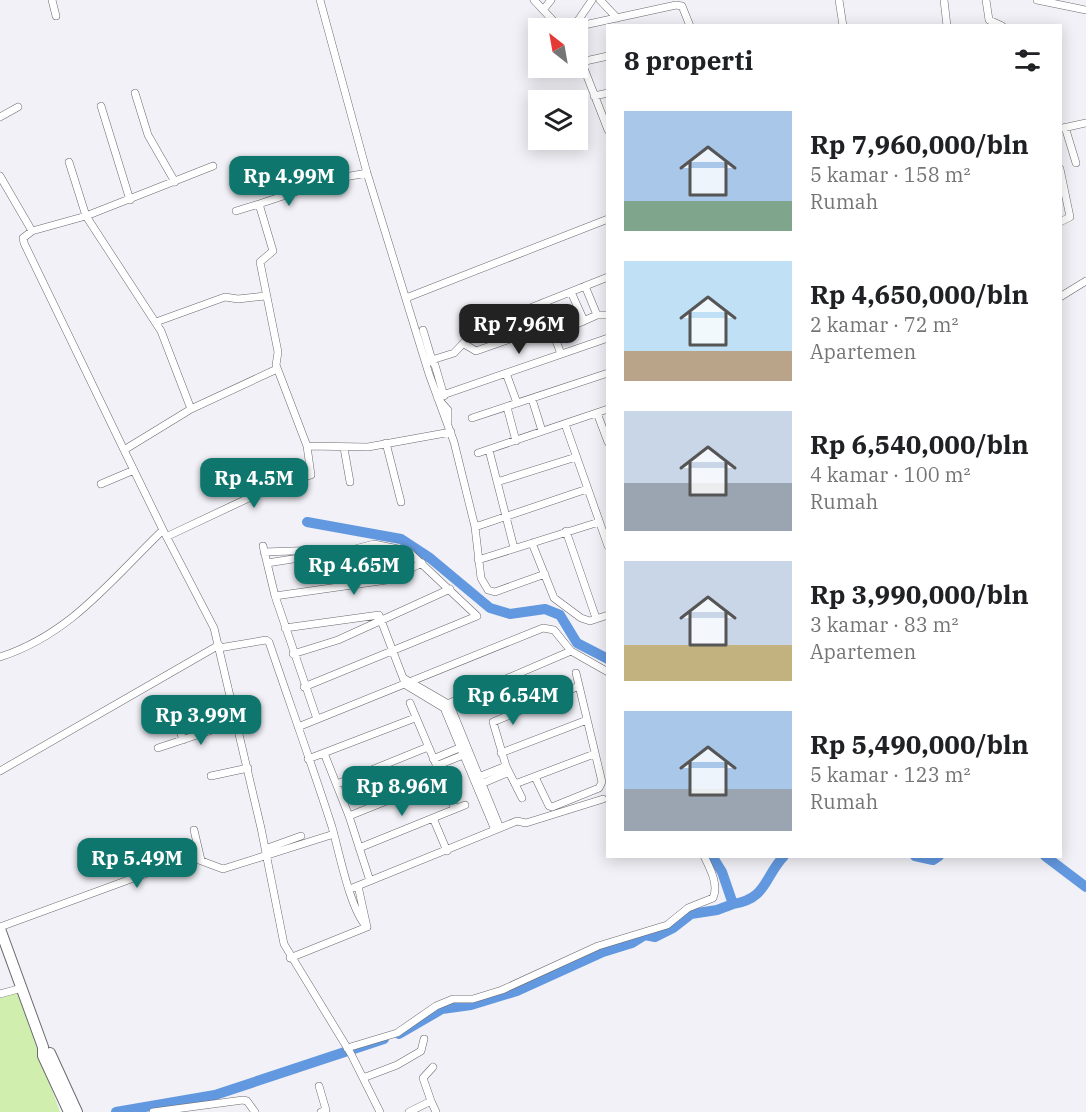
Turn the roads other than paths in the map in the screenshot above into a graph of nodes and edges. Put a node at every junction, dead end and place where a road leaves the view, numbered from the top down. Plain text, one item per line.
1 (52, 0) edge
2 (320, 0) edge
3 (534, 0) edge
4 (551, 0) edge
5 (592, 0) edge
6 (600, 0) edge
7 (839, 0) edge
8 (944, 0) edge
9 (986, 0) edge
10 (1036, 0) edge
11 (543, 10) junction
12 (1086, 10) edge
13 (56, 16) dead end
14 (551, 18) edge
15 (580, 18) edge
16 (617, 18) junction
17 (689, 24) edge
18 (843, 24) edge
19 (947, 24) edge
20 (998, 24) edge
21 (588, 25) edge
22 (606, 56) edge
23 (588, 60) edge
24 (587, 78) edge
25 (135, 93) dead end
26 (606, 93) edge
27 (594, 96) junction
28 (101, 106) dead end
29 (18, 107) dead end
30 (0, 117) edge
31 (1086, 123) edge
32 (606, 125) edge
33 (1063, 128) edge
34 (69, 162) dead end
35 (1076, 163) dead end
36 (213, 166) dead end
37 (367, 173) junction
38 (0, 176) edge
39 (1062, 179) edge
40 (175, 182) junction
41 (130, 200) junction
42 (259, 204) junction
43 (236, 211) dead end
44 (86, 216) junction
45 (606, 220) edge
46 (1062, 221) edge
47 (32, 231) junction
48 (606, 278) edge
49 (1086, 281) edge
50 (585, 286) junction
51 (571, 291) junction
52 (265, 296) junction
53 (1062, 296) edge
54 (406, 298) junction
55 (542, 303) junction
56 (597, 315) junction
57 (606, 315) edge
58 (509, 316) junction
59 (584, 321) junction
60 (156, 322) junction
61 (423, 330) dead end
62 (554, 334) junction
63 (606, 339) edge
64 (464, 344) junction
65 (561, 354) junction
66 (424, 357) junction
67 (432, 360) junction
68 (276, 364) junction
69 (506, 373) junction
70 (606, 374) edge
71 (439, 397) junction
72 (532, 399) junction
73 (517, 403) junction
74 (507, 407) junction
75 (191, 410) junction
76 (606, 410) edge
77 (597, 413) junction
78 (472, 418) dead end
79 (565, 424) junction
80 (542, 431) junction
81 (451, 432) junction
82 (606, 437) edge
83 (516, 441) junction
84 (386, 443) junction
85 (307, 446) junction
86 (341, 448) junction
87 (124, 450) junction
88 (489, 450) junction
89 (478, 453) dead end
90 (576, 457) junction
91 (134, 470) junction
92 (350, 482) dead end
93 (497, 482) junction
94 (100, 484) dead end
95 (587, 489) junction
96 (401, 502) dead end
97 (507, 517) junction
98 (599, 522) junction
99 (476, 527) junction
100 (566, 531) junction
101 (165, 533) junction
102 (606, 541) edge
103 (532, 543) junction
104 (514, 548) junction
105 (351, 550) junction
106 (330, 553) junction
107 (478, 560) junction
108 (267, 563) junction
109 (422, 563) junction
110 (545, 574) junction
111 (356, 584) junction
112 (450, 589) junction
113 (275, 596) junction
114 (606, 616) edge
115 (596, 618) junction
116 (383, 619) junction
117 (285, 628) junction
118 (219, 647) junction
119 (395, 651) junction
120 (571, 651) junction
121 (293, 654) junction
122 (0, 657) edge
123 (606, 671) edge
124 (576, 673) dead end
125 (407, 682) junction
126 (579, 686) junction
127 (304, 687) junction
128 (410, 703) dead end
129 (446, 705) junction
130 (415, 718) junction
131 (176, 719) dead end
132 (317, 719) junction
133 (587, 720) junction
134 (236, 722) junction
135 (298, 727) junction
136 (183, 740) junction
137 (428, 747) junction
138 (158, 748) dead end
139 (466, 750) junction
140 (324, 753) junction
141 (501, 753) junction
142 (594, 754) junction
143 (308, 759) junction
144 (435, 763) junction
145 (248, 768) junction
146 (507, 769) junction
147 (0, 771) edge
148 (211, 776) dead end
149 (535, 777) junction
150 (441, 779) junction
151 (478, 781) junction
152 (337, 784) junction
153 (515, 784) junction
154 (600, 788) junction
155 (522, 798) dead end
156 (605, 798) edge
157 (465, 806) dead end
158 (455, 809) junction
159 (349, 816) junction
160 (433, 818) junction
161 (497, 829) junction
162 (195, 830) dead end
163 (334, 834) junction
164 (302, 836) dead end
165 (359, 848) junction
166 (447, 850) junction
167 (266, 852) junction
168 (705, 858) edge
169 (201, 860) junction
170 (370, 881) junction
171 (358, 886) junction
172 (350, 889) junction
173 (367, 927) junction
174 (0, 928) edge
175 (290, 958) junction
176 (22, 988) junction
177 (0, 994) edge
178 (424, 1039) dead end
179 (43, 1047) junction
180 (349, 1051) junction
181 (434, 1067) dead end
182 (363, 1078) junction
183 (319, 1086) dead end
184 (431, 1101) junction
185 (69, 1112) edge
186 (77, 1112) edge
187 (153, 1112) edge
188 (255, 1112) edge
189 (321, 1112) edge
190 (380, 1112) edge
191 (409, 1112) edge
192 (436, 1112) edge

1 - 13 street
2 - 37 street
3 - 11 street
4 - 11 street
5 - 15 street
6 - 16 street
7 - 18 street
8 - 19 street
9 - 20 street
10 - 12 street
11 - 14 street
16 - 17 street
16 - 21 street
22 - 23 street
24 - 27 street
25 - 40 street
26 - 27 street
27 - 32 street
28 - 41 street
29 - 30 street
31 - 33 street
33 - 35 street
34 - 44 street
36 - 40 street
37 - 42 street
37 - 54 street
38 - 47 street
39 - 46 street
40 - 41 street
41 - 44 street
42 - 43 street
42 - 52 street
44 - 47 street
44 - 60 street
45 - 54 street
47 - 87 street
48 - 50 street
49 - 53 street
50 - 51 street
50 - 56 street
51 - 55 street
51 - 59 street
52 - 60 street
52 - 68 street
54 - 66 street
55 - 58 street
55 - 62 street
56 - 57 street
56 - 59 street
58 - 64 street
58 - 64 street
59 - 62 street
60 - 75 street
61 - 67 street
62 - 65 street
63 - 65 street
64 - 67 street
65 - 69 street
66 - 67 street
66 - 71 street
67 - 71 street
68 - 75 street
68 - 85 street
69 - 71 street
69 - 73 street
70 - 72 street
71 - 81 street
72 - 73 street
72 - 80 street
73 - 74 street
74 - 78 street
74 - 83 street
75 - 87 street
76 - 77 street
77 - 79 street
77 - 82 street
79 - 80 street
79 - 90 street
80 - 83 street
81 - 84 street
81 - 99 street
83 - 88 street
84 - 86 street
84 - 96 street
85 - 86 street
85 - 101 street
86 - 92 street
87 - 91 street
88 - 89 street
88 - 93 street
90 - 93 street
90 - 95 street
91 - 94 street
91 - 101 street
93 - 97 street
95 - 97 street
95 - 98 street
97 - 99 street
97 - 104 street
98 - 100 street
98 - 102 street
99 - 107 street
100 - 103 street
100 - 115 street
101 - 118 street
101 - 122 street
103 - 104 street
103 - 110 street
104 - 107 street
105 - 106 street
105 - 109 street
105 - 111 street
106 - 108 street
106 - 108 street
107 - 110 street
108 - 113 street
109 - 111 street
109 - 112 street
110 - 115 street
111 - 113 street
112 - 116 street
112 - 119 street
113 - 117 street
114 - 115 street
116 - 117 street
116 - 119 street
116 - 121 street
117 - 121 street
118 - 134 street
118 - 135 street
118 - 147 street
119 - 125 street
119 - 127 street
120 - 123 street
120 - 125 street
120 - 129 street
121 - 127 street
124 - 126 street
125 - 129 street
125 - 132 street
126 - 133 street
126 - 141 street
127 - 132 street
128 - 130 street
129 - 139 street
130 - 137 street
130 - 140 street
131 - 136 street
132 - 135 street
133 - 141 street
133 - 142 street
134 - 136 street
134 - 145 street
135 - 143 street
136 - 138 street
137 - 144 street
137 - 152 street
139 - 144 street
139 - 151 street
140 - 143 street
140 - 152 street
141 - 146 street
142 - 149 street
142 - 154 street
143 - 163 street
144 - 150 street
145 - 148 street
145 - 167 street
146 - 151 street
146 - 153 street
149 - 153 street
149 - 154 street
150 - 158 street
150 - 159 street
151 - 161 street
152 - 159 street
153 - 155 street
154 - 156 street
156 - 161 street
157 - 158 street
158 - 160 street
159 - 165 street
160 - 165 street
160 - 166 street
161 - 166 street
162 - 169 street
163 - 167 street
163 - 172 street
164 - 167 street
165 - 170 street
166 - 170 street
167 - 169 street
167 - 175 street
168 - 180 street
169 - 174 street
170 - 171 street
171 - 172 street
171 - 173 street
172 - 173 street
173 - 175 street
174 - 176 main road
175 - 180 street
176 - 177 street
176 - 179 main road
178 - 182 street
179 - 185 main road
179 - 186 main road
180 - 182 street
181 - 184 street
182 - 190 street
183 - 189 street
184 - 191 street
184 - 192 street
187 - 188 street

